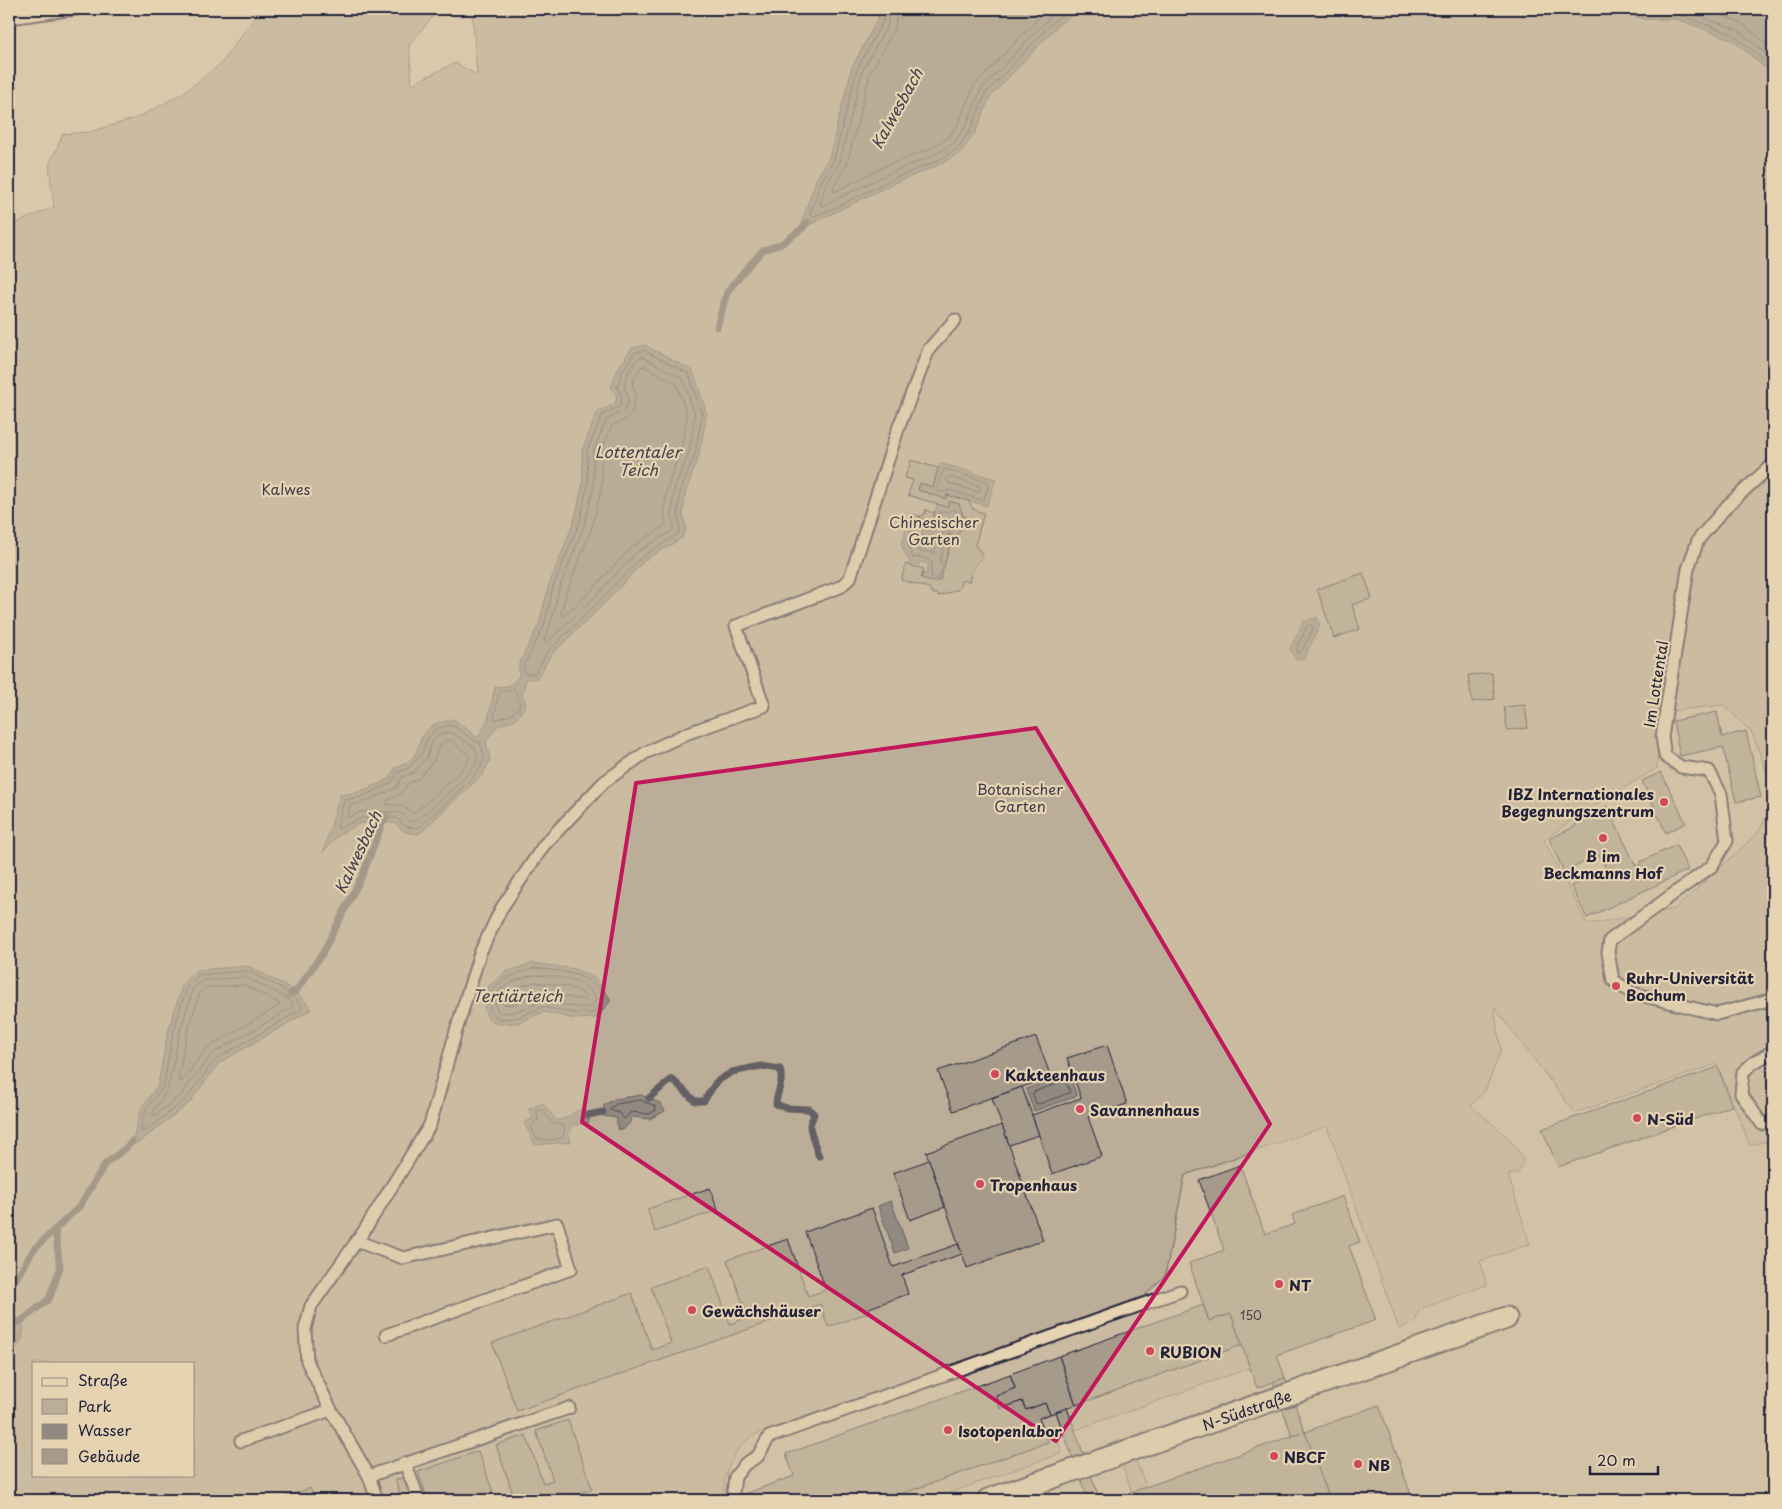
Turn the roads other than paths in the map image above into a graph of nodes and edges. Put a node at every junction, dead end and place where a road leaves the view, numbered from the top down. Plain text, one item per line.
1 (75, 9) edge
2 (9, 18) edge
3 (955, 320) dead end
4 (1773, 464) edge
5 (1773, 1001) edge
6 (1773, 1051) edge
7 (1773, 1121) edge
8 (356, 1241) junction
9 (1180, 1291) dead end
10 (1506, 1318) dead end
11 (386, 1335) dead end
12 (569, 1408) dead end
13 (331, 1410) junction
14 (241, 1442) dead end
15 (405, 1463) junction
16 (369, 1476) junction
17 (377, 1500) edge
18 (419, 1500) edge
19 (732, 1500) edge
20 (988, 1500) edge

1 - 2 lane
3 - 8 lane
4 - 5 lane, Im Lottental
6 - 7 lane
8 - 11 lane
8 - 13 lane
9 - 19 lane
10 - 20 street, N-Südstraße
12 - 15 lane
13 - 14 lane
13 - 16 lane
15 - 16 lane
15 - 18 lane
16 - 17 lane

